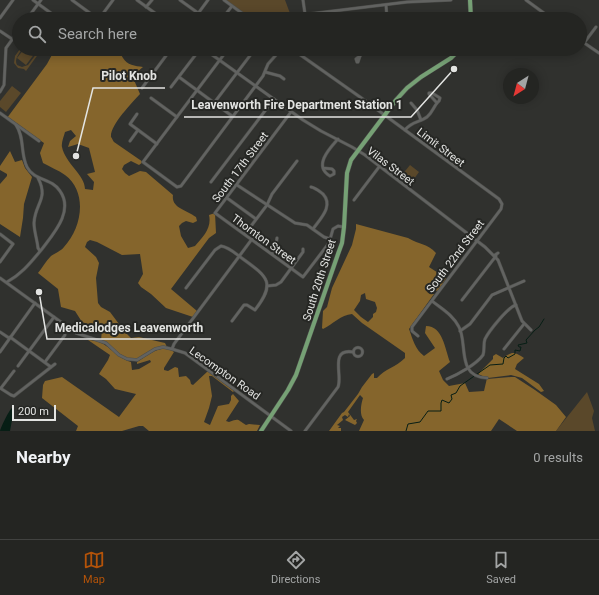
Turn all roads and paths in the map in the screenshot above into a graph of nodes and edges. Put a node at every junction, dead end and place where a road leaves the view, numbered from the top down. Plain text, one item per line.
1 (13, 0) edge
2 (33, 0) edge
3 (41, 0) edge
4 (72, 0) edge
5 (113, 0) edge
6 (137, 0) edge
7 (152, 0) edge
8 (180, 0) edge
9 (208, 0) edge
10 (224, 0) edge
11 (303, 0) edge
12 (307, 0) edge
13 (451, 0) edge
14 (470, 0) edge
15 (526, 0) edge
16 (407, 1) edge
17 (38, 4) junction
18 (386, 5) junction
19 (232, 6) junction
20 (146, 7) junction
21 (32, 12) edge
22 (49, 12) edge
23 (88, 12) edge
24 (104, 12) edge
25 (153, 12) edge
26 (195, 12) edge
27 (199, 12) edge
28 (227, 12) edge
29 (240, 12) edge
30 (305, 12) edge
31 (323, 12) edge
32 (386, 12) edge
33 (470, 12) edge
34 (542, 12) edge
35 (0, 18) edge
36 (596, 27) dead end
37 (0, 30) edge
38 (12, 39) joint
39 (587, 39) edge
40 (587, 45) edge
41 (599, 53) edge
42 (166, 56) edge
43 (195, 56) edge
44 (214, 56) edge
45 (223, 56) edge
46 (250, 56) edge
47 (275, 56) edge
48 (302, 56) edge
49 (453, 56) edge
50 (220, 60) junction
51 (237, 72) junction
52 (265, 72) junction
53 (179, 77) junction
54 (284, 79) dead end
55 (171, 86) dead end
56 (255, 86) junction
57 (142, 88) dead end
58 (197, 90) junction
59 (0, 92) edge
60 (151, 98) dead end
61 (274, 98) junction
62 (214, 103) junction
63 (437, 103) junction
64 (411, 104) dead end
65 (291, 112) junction
66 (0, 113) edge
67 (137, 114) dead end
68 (384, 115) junction
69 (232, 116) junction
70 (177, 117) junction
71 (421, 120) junction
72 (16, 126) junction
73 (138, 130) junction
74 (406, 131) junction
75 (26, 132) junction
76 (21, 134) junction
77 (338, 139) junction
78 (39, 141) dead end
79 (130, 141) dead end
80 (156, 144) junction
81 (357, 150) junction
82 (297, 161) dead end
83 (379, 166) junction
84 (323, 168) junction
85 (38, 178) junction
86 (45, 180) junction
87 (211, 182) dead end
88 (237, 184) junction
89 (42, 185) junction
90 (311, 187) dead end
91 (227, 198) junction
92 (354, 200) dead end
93 (502, 204) joint
94 (267, 205) junction
95 (215, 213) joint
96 (256, 219) junction
97 (344, 227) junction
98 (313, 229) junction
99 (0, 234) edge
100 (245, 234) junction
101 (276, 238) dead end
102 (252, 239) junction
103 (330, 239) junction
104 (477, 240) junction
105 (303, 249) dead end
106 (40, 251) junction
107 (498, 253) dead end
108 (272, 254) junction
109 (495, 256) junction
110 (240, 257) junction
111 (0, 262) edge
112 (291, 268) junction
113 (0, 278) edge
114 (524, 281) dead end
115 (7, 282) junction
116 (267, 286) junction
117 (509, 287) junction
118 (186, 288) dead end
119 (462, 300) dead end
120 (432, 301) junction
121 (35, 303) junction
122 (516, 305) junction
123 (54, 317) junction
124 (232, 321) dead end
125 (524, 324) junction
126 (531, 330) dead end
127 (460, 331) junction
128 (0, 332) edge
129 (65, 335) dead end
130 (418, 336) dead end
131 (9, 338) junction
132 (172, 349) junction
133 (504, 349) dead end
134 (29, 351) junction
135 (0, 352) edge
136 (353, 352) dead end
137 (45, 362) junction
138 (55, 364) dead end
139 (18, 366) dead end
140 (51, 367) junction
141 (468, 367) junction
142 (14, 371) dead end
143 (487, 378) dead end
144 (447, 379) dead end
145 (1, 388) edge
146 (270, 416) junction
147 (261, 431) edge
148 (291, 431) edge
149 (305, 431) edge

1 - 35 street
2 - 17 street
3 - 17 street
4 - 23 street
5 - 24 street
6 - 20 street
7 - 20 street
8 - 26 street
9 - 27 street
10 - 19 street
11 - 12 street
11 - 30 street
13 - 16 street
14 - 33 main road
15 - 34 street
16 - 18 street
17 - 21 street
17 - 22 street
18 - 31 street
18 - 32 street
19 - 28 street
19 - 29 street
20 - 25 street
36 - 39 street
37 - 38 street
38 - 59 street
40 - 41 street
42 - 57 street
43 - 53 street
44 - 50 street, Vilas Street
45 - 50 street
46 - 51 street
47 - 52 street
48 - 68 street, Limit Street
49 - 68 main road, South 20th Street
50 - 51 street, Vilas Street
50 - 58 street
51 - 56 street, Vilas Street
51 - 62 street
52 - 54 street
52 - 56 street
53 - 55 street
53 - 58 street
56 - 61 street, Vilas Street
56 - 69 street
58 - 62 street
58 - 70 street
60 - 70 street
61 - 65 street, Vilas Street
61 - 87 street
62 - 69 street
63 - 63 street
63 - 71 street
64 - 71 street
65 - 77 street, Vilas Street
65 - 88 street, South 17th Street
66 - 72 street
67 - 73 street
68 - 74 street, Limit Street
68 - 81 main road, South 20th Street
69 - 80 street
70 - 80 street
71 - 74 street
72 - 75 street
72 - 76 street
73 - 79 street
73 - 80 street
74 - 93 street, Limit Street
75 - 76 street
75 - 78 street
76 - 85 street
77 - 81 street, Vilas Street
77 - 84 street
81 - 83 street, Vilas Street
81 - 97 main road, South 20th Street
82 - 94 street
83 - 92 street
83 - 104 street, Vilas Street
84 - 84 street
85 - 86 street
85 - 89 street
86 - 89 street
86 - 106 street
88 - 91 street, South 17th Street
88 - 94 street
89 - 106 street
90 - 98 street
91 - 95 street, South 17th Street
91 - 96 street
93 - 104 street, South 22nd Street
94 - 96 street
94 - 98 street
95 - 100 street, Thornton Street
96 - 100 street
97 - 103 street
97 - 146 main road, South 20th Street
98 - 103 street
99 - 111 street
100 - 102 street, Thornton Street
101 - 108 street
102 - 108 street, Thornton Street
102 - 110 street
103 - 112 street, Thornton Street
104 - 109 street, Vilas Street
104 - 120 street, South 22nd Street
105 - 112 street
106 - 115 street
107 - 109 street
108 - 112 street, Thornton Street
109 - 117 street, Vilas Street
109 - 119 street
110 - 116 street
110 - 118 street
110 - 132 street
112 - 116 street
113 - 115 street
114 - 117 street
115 - 121 street
116 - 124 street
117 - 122 street, Vilas Street
117 - 127 street
120 - 127 street
120 - 130 street, South 22nd Street
121 - 123 street
121 - 131 street
122 - 125 street, Vilas Street
122 - 141 street
123 - 132 street, Lecompton Road
123 - 134 street
125 - 126 street, Vilas Street
125 - 133 street
127 - 141 street
128 - 131 street
129 - 137 street
131 - 134 street
131 - 135 street
132 - 146 street, Lecompton Road
134 - 137 street
134 - 139 street
136 - 149 street
137 - 140 street
138 - 140 street
140 - 145 street
141 - 143 street
141 - 144 street
142 - 145 street
146 - 147 main road, South 20th Street
146 - 148 street, Lecompton Road

